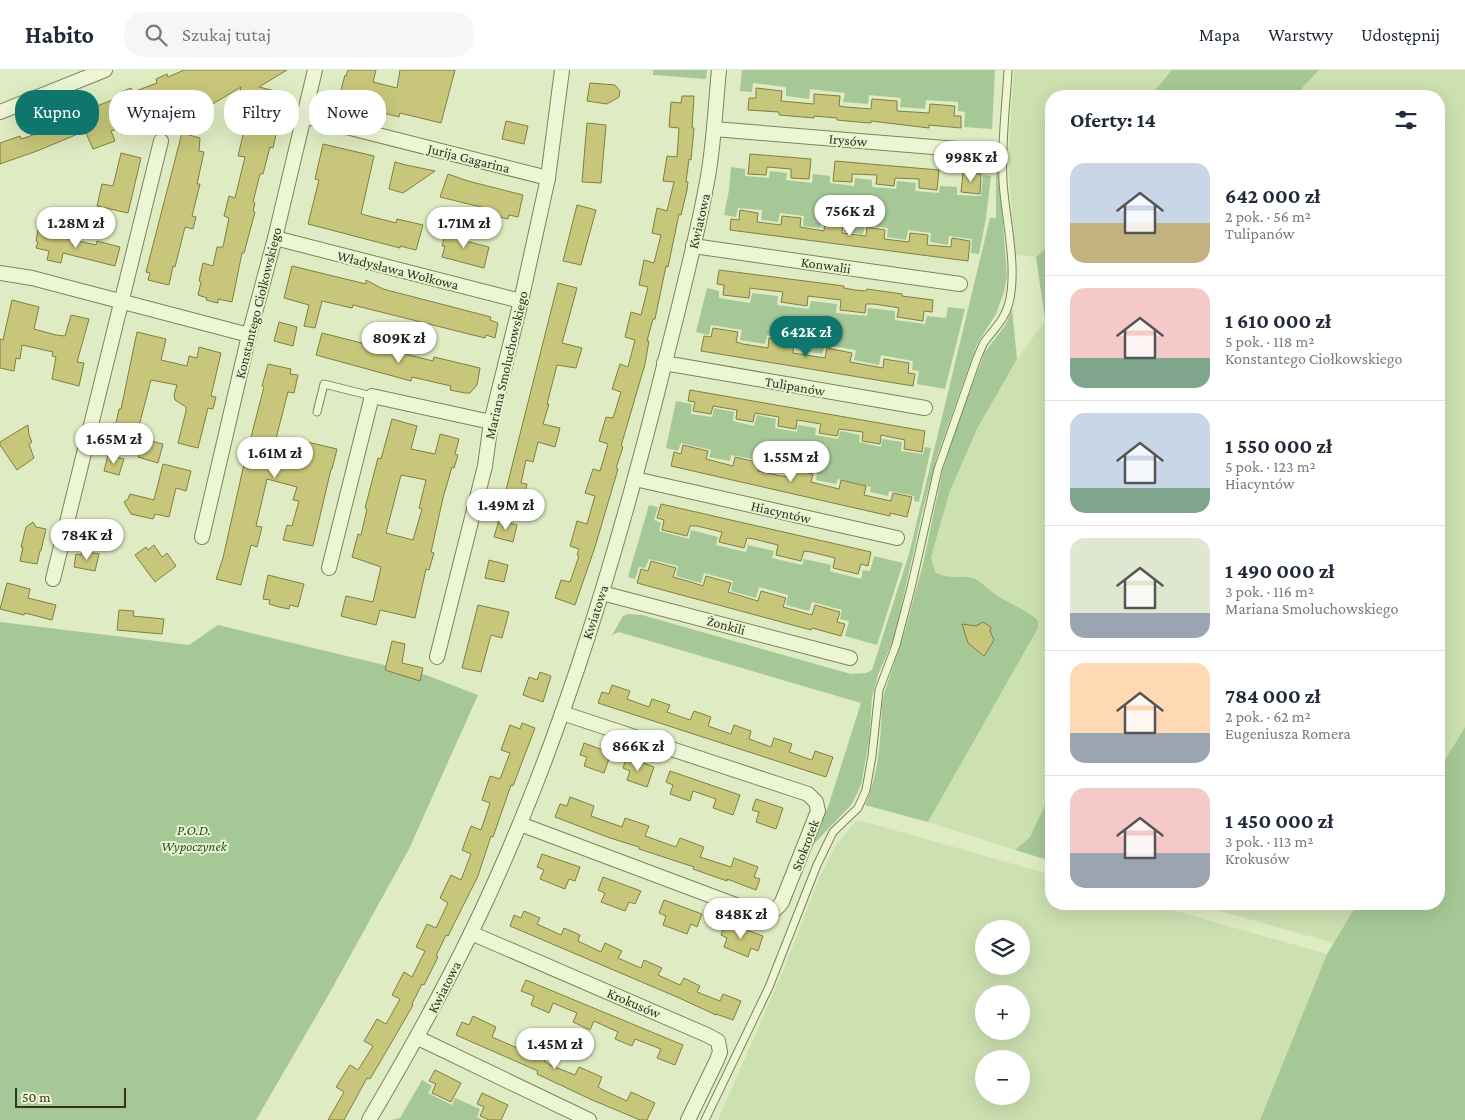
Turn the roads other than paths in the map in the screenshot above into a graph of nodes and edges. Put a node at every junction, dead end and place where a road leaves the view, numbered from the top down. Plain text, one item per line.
1 (105, 70) edge
2 (315, 70) edge
3 (562, 70) edge
4 (719, 70) edge
5 (1008, 70) edge
6 (0, 112) edge
7 (304, 116) junction
8 (714, 129) junction
9 (161, 141) dead end
10 (982, 151) dead end
11 (548, 178) junction
12 (275, 238) junction
13 (693, 246) junction
14 (0, 273) edge
15 (960, 284) dead end
16 (521, 301) junction
17 (122, 302) junction
18 (249, 335) junction
19 (664, 363) junction
20 (372, 396) junction
21 (925, 408) dead end
22 (317, 412) dead end
23 (491, 422) junction
24 (635, 479) junction
25 (202, 537) dead end
26 (897, 538) dead end
27 (329, 568) dead end
28 (53, 579) dead end
29 (602, 593) junction
30 (437, 657) dead end
31 (850, 658) dead end
32 (562, 714) junction
33 (520, 824) junction
34 (471, 933) junction
35 (418, 1038) junction
36 (369, 1120) edge
37 (589, 1120) edge
38 (688, 1120) edge
39 (705, 1120) edge

1 - 6 street
2 - 7 street, Konstantego Ciołkowskiego
3 - 11 street, Mariana Smoluchowskiego
4 - 8 street, Kwiatowa
5 - 39 lane
7 - 11 street, Jurija Gagarina
7 - 12 street, Konstantego Ciołkowskiego
8 - 10 street, Irysów
8 - 13 street, Kwiatowa
9 - 17 street
11 - 16 street, Mariana Smoluchowskiego
12 - 16 street, Władysława Wołkowa
12 - 18 street, Konstantego Ciołkowskiego
13 - 15 street, Konwalii
13 - 19 street, Kwiatowa
14 - 17 street
16 - 23 street, Mariana Smoluchowskiego
17 - 18 street
17 - 28 street
18 - 25 street, Konstantego Ciołkowskiego
19 - 21 street, Tulipanów
19 - 24 street, Kwiatowa
20 - 22 lane
20 - 23 street
20 - 27 street
23 - 30 street, Mariana Smoluchowskiego
24 - 26 street, Hiacyntów
24 - 29 street, Kwiatowa
29 - 31 street, Żonkili
29 - 32 street, Kwiatowa
32 - 33 street, Kwiatowa
32 - 33 street, Stokrotek
33 - 34 street, Kwiatowa
34 - 35 street, Kwiatowa
34 - 38 street, Krokusów
35 - 36 street, Kwiatowa
35 - 37 street

